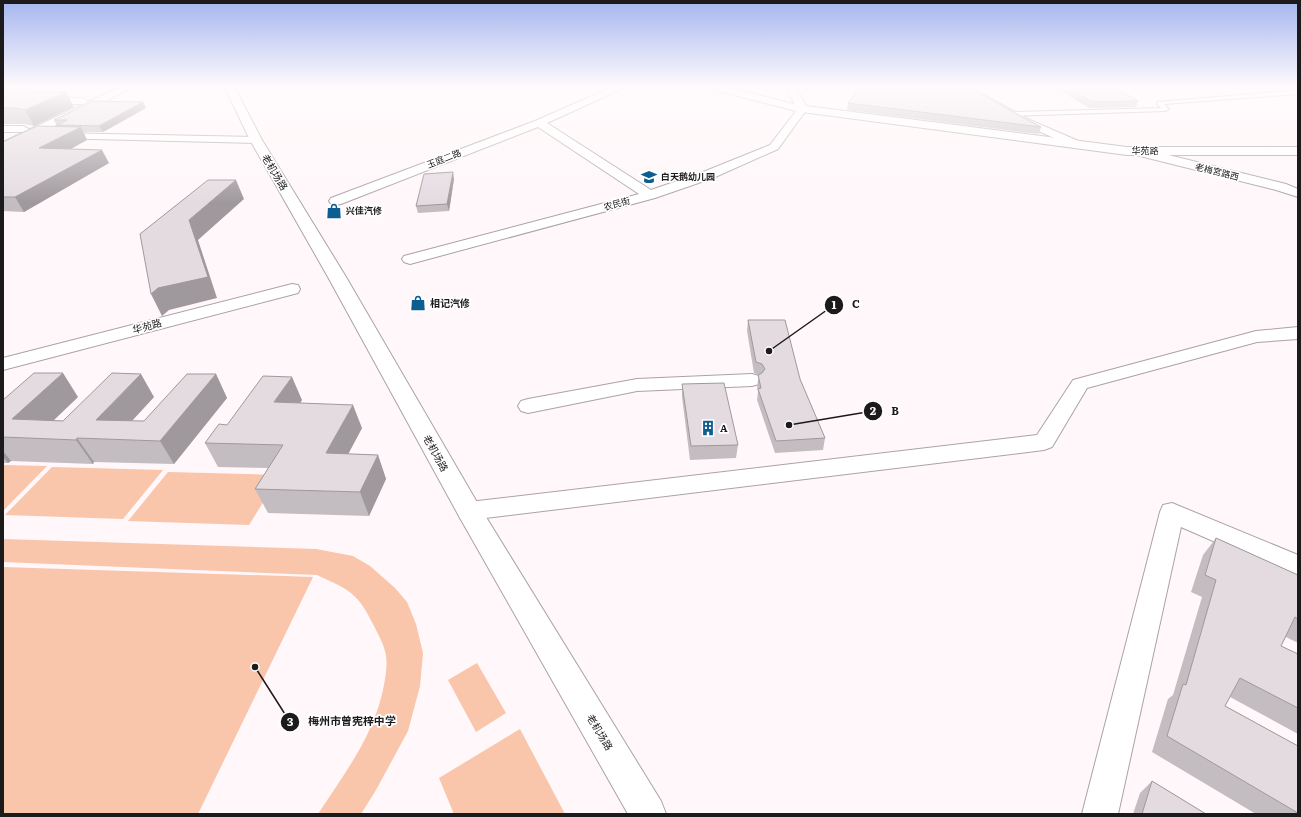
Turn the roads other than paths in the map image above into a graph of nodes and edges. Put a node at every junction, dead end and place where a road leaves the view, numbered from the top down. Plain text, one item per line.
1 (36, 126) edge
2 (39, 126) edge
3 (249, 126) edge
4 (531, 126) edge
5 (544, 126) edge
6 (789, 126) edge
7 (934, 126) edge
8 (1038, 126) edge
9 (3, 129) edge
10 (25, 132) junction
11 (3, 138) edge
12 (256, 140) junction
13 (1079, 145) junction
14 (3, 147) edge
15 (1136, 151) junction
16 (1298, 151) edge
17 (1298, 193) edge
18 (650, 195) junction
19 (336, 201) dead end
20 (410, 259) dead end
21 (292, 289) dead end
22 (1298, 333) edge
23 (3, 364) edge
24 (752, 380) dead end
25 (528, 406) dead end
26 (469, 511) junction
27 (1298, 567) edge
28 (648, 814) edge
29 (1100, 814) edge

1 - 10 street
2 - 10 street
3 - 12 street, 老机场路
4 - 19 street, 玉庭二路
5 - 18 street
6 - 18 street, 农民街
7 - 13 street, 华苑路
8 - 13 street
9 - 10 street
10 - 11 street
10 - 12 street
10 - 14 street
12 - 26 street, 老机场路
13 - 15 street, 华苑路
15 - 16 street, 华苑路
15 - 17 street, 老梅宮路西
18 - 20 street, 农民街
21 - 23 street, 华苑路
22 - 26 street
24 - 25 street
26 - 28 street, 老机场路
27 - 29 street

